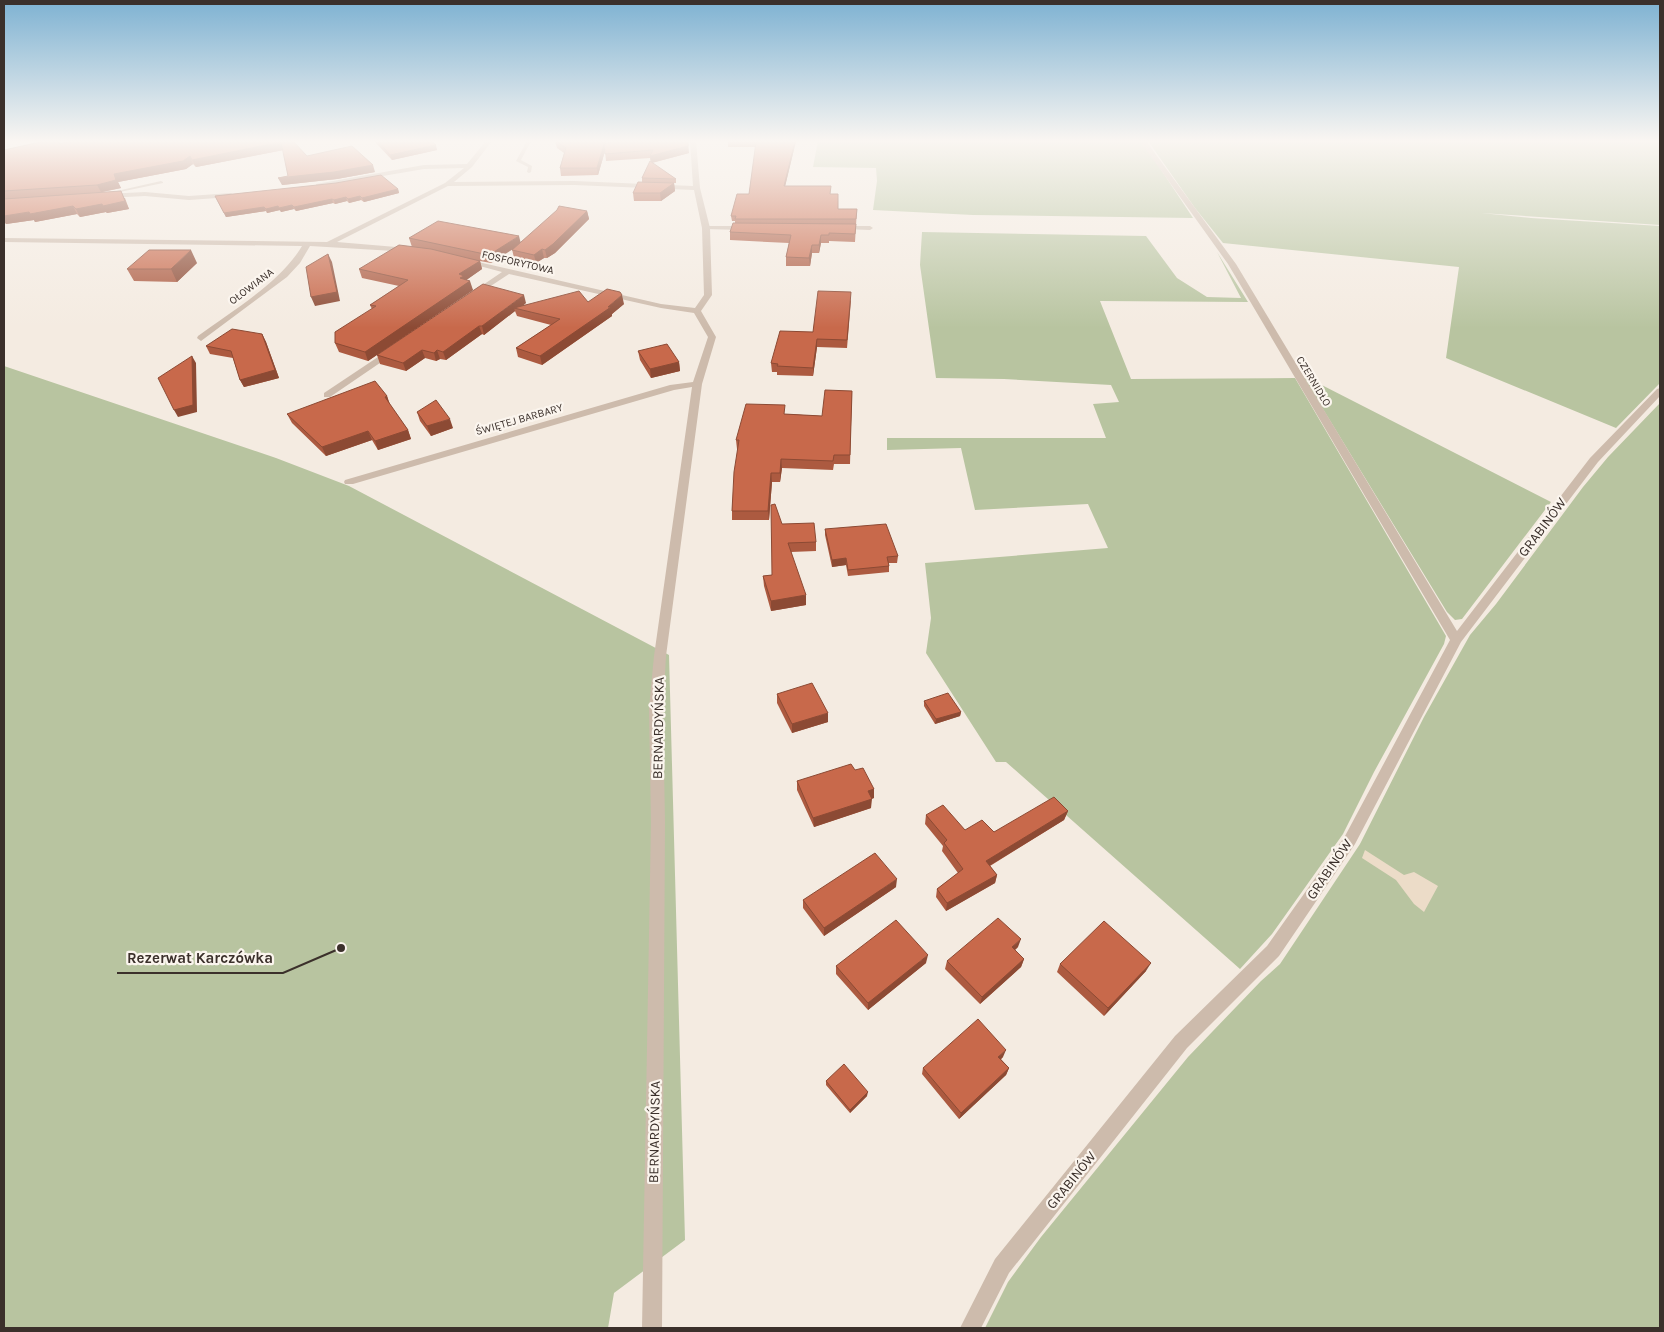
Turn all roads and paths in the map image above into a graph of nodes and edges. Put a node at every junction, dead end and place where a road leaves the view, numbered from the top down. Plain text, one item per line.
1 (409, 203) edge
2 (700, 203) edge
3 (1188, 203) edge
4 (706, 228) junction
5 (750, 228) edge
6 (837, 228) edge
7 (870, 228) dead end
8 (4, 240) edge
9 (307, 244) junction
10 (327, 244) junction
11 (417, 251) edge
12 (460, 260) edge
13 (508, 271) junction
14 (468, 299) edge
15 (697, 311) junction
16 (201, 338) dead end
17 (404, 342) edge
18 (697, 384) junction
19 (1660, 391) edge
20 (327, 395) dead end
21 (349, 482) dead end
22 (1456, 640) junction
23 (652, 1328) edge
24 (970, 1328) edge

1 - 10 street
2 - 4 street
3 - 22 street, CZERNIDŁO
4 - 5 lane
4 - 15 street
6 - 7 lane
8 - 9 street
9 - 10 street
9 - 16 street, OŁOWIANA
10 - 11 street
12 - 13 street, FOSFORYTOWA
13 - 14 street
13 - 15 street, FOSFORYTOWA
15 - 18 street, BERNARDYŃSKA
17 - 20 street
18 - 21 street, ŚWIĘTEJ BARBARY
18 - 23 street, BERNARDYŃSKA
19 - 22 street, GRABINÓW
22 - 24 street, GRABINÓW

